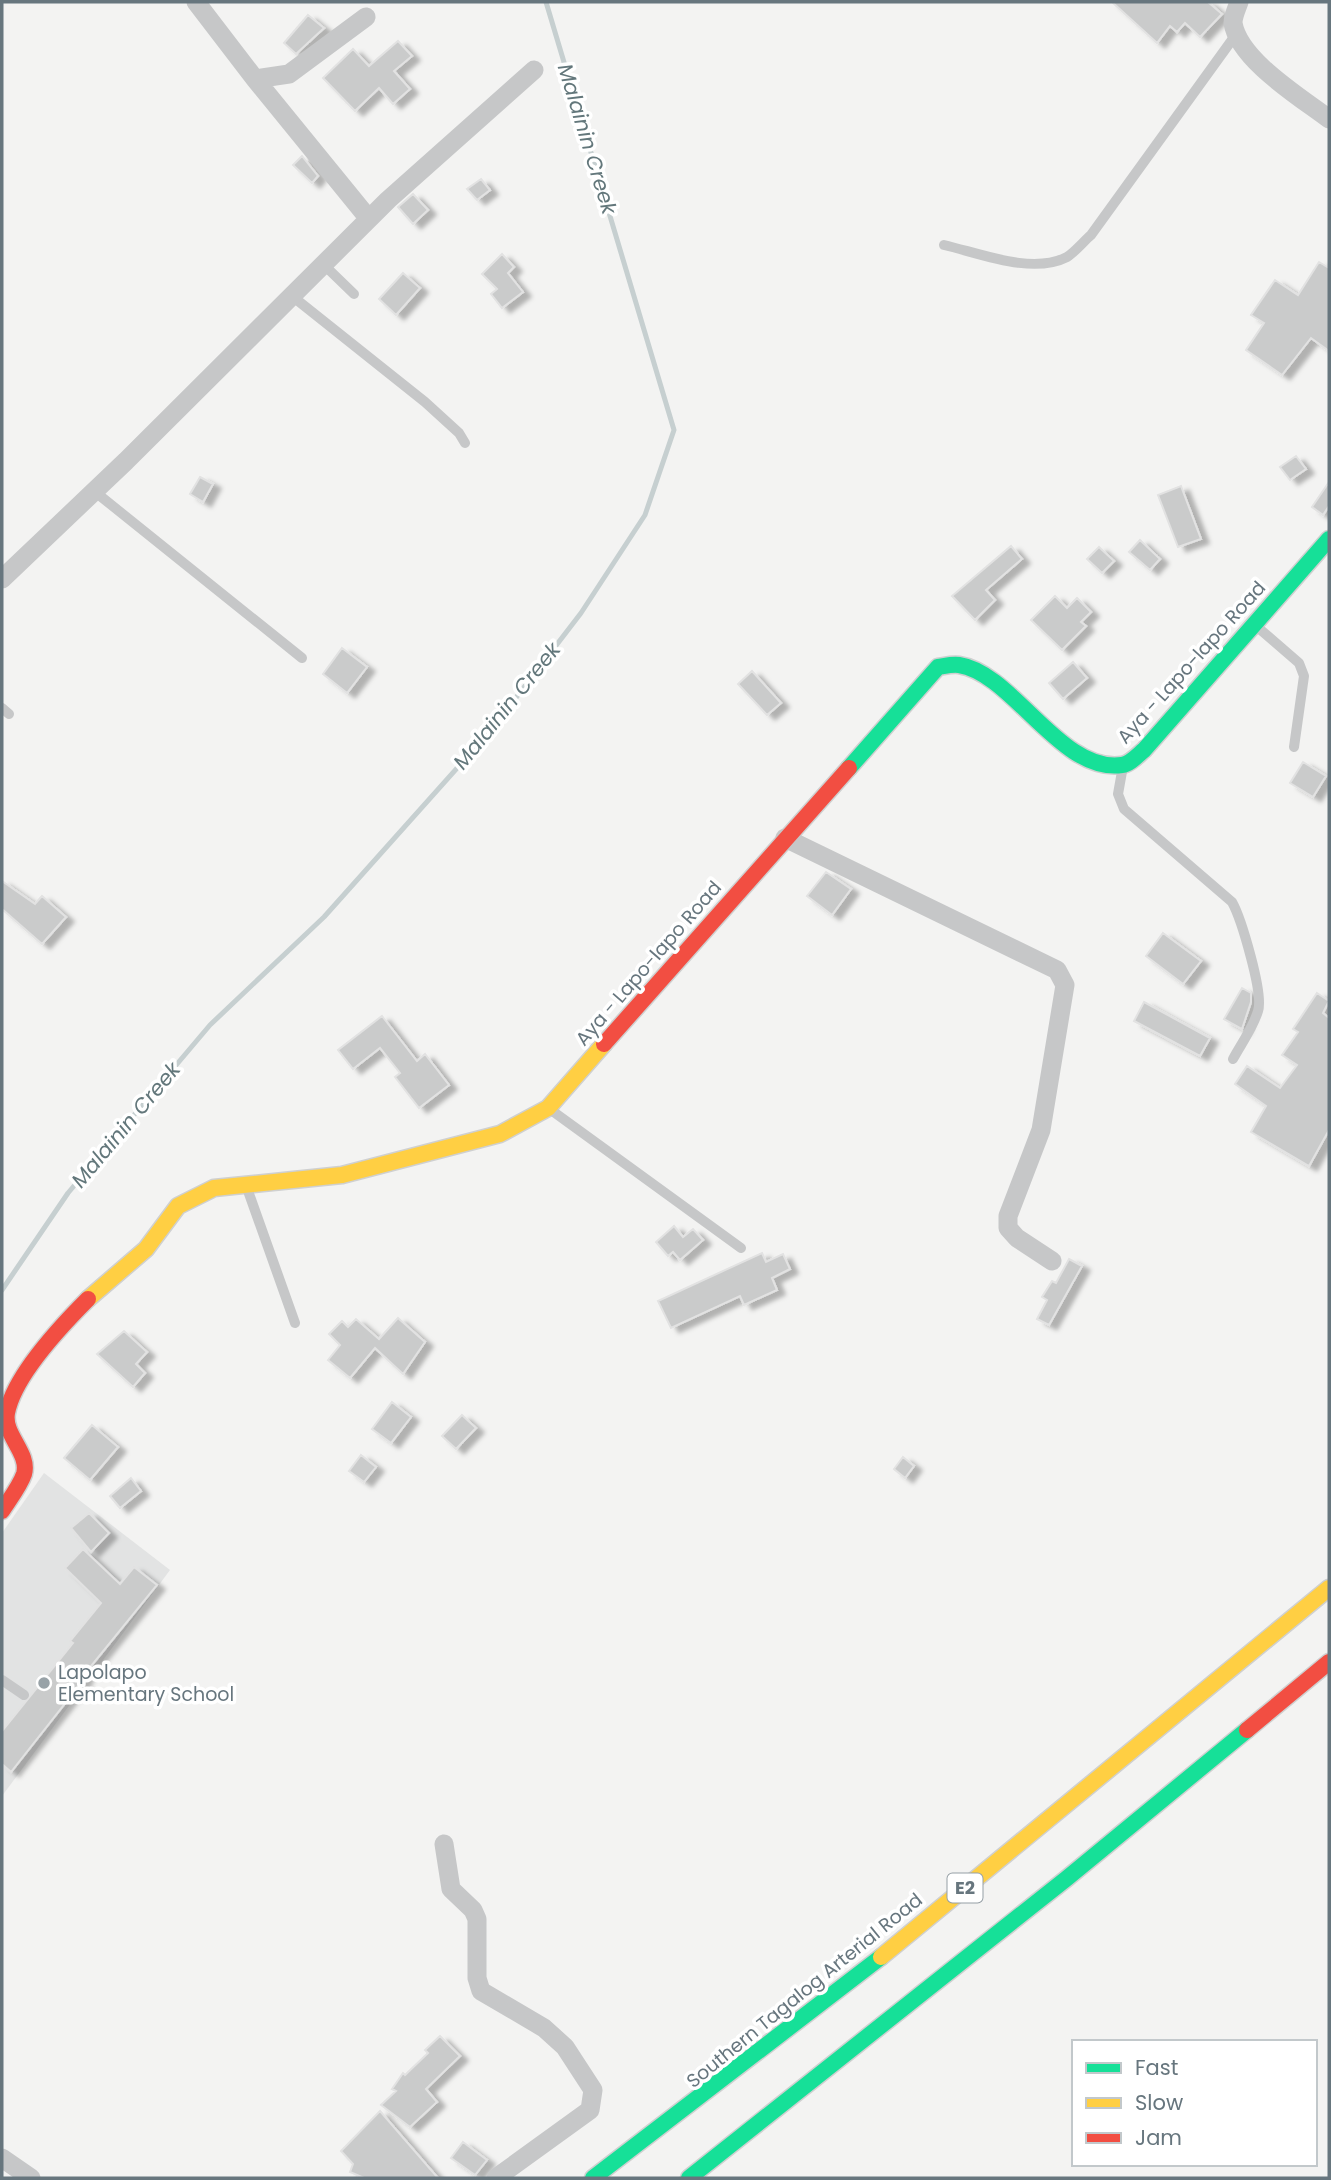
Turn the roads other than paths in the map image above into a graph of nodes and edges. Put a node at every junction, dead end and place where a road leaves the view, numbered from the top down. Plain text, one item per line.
1 (196, 2) edge
2 (1239, 2) edge
3 (366, 17) dead end
4 (1237, 33) junction
5 (534, 70) dead end
6 (255, 79) junction
7 (1329, 119) edge
8 (369, 219) junction
9 (944, 245) dead end
10 (323, 264) junction
11 (354, 294) dead end
12 (292, 296) junction
13 (464, 443) dead end
14 (94, 491) junction
15 (1329, 539) edge
16 (2, 579) edge
17 (1255, 625) junction
18 (302, 658) dead end
19 (1294, 747) dead end
20 (1124, 765) junction
21 (785, 838) junction
22 (1233, 1059) dead end
23 (548, 1108) junction
24 (246, 1185) junction
25 (741, 1248) dead end
26 (1052, 1261) dead end
27 (295, 1322) dead end
28 (2, 1511) edge
29 (1329, 1588) edge
30 (1329, 1662) edge
31 (2, 1680) edge
32 (24, 1695) dead end
33 (444, 1844) dead end
34 (2, 2158) edge
35 (31, 2178) edge
36 (496, 2178) edge
37 (593, 2178) edge
38 (689, 2178) edge

1 - 6 street
2 - 4 street
3 - 6 street
4 - 7 street
4 - 9 lane
5 - 8 street
6 - 8 street
8 - 10 street
10 - 11 lane
10 - 12 street
12 - 13 lane
12 - 14 street
14 - 16 street
14 - 18 lane
15 - 17 main road, Aya - Lapo-lapo Road
17 - 19 lane
17 - 20 main road, Aya - Lapo-lapo Road
20 - 21 main road, Aya - Lapo-lapo Road
20 - 22 lane
21 - 23 main road, Aya - Lapo-lapo Road
21 - 26 street
23 - 24 main road, Aya - Lapo-lapo Road
23 - 25 lane
24 - 27 lane
24 - 28 main road, Aya - Lapo-lapo Road
29 - 37 main road, Southern Tagalog Arterial Road / E2
30 - 38 main road
31 - 32 lane
33 - 36 street
34 - 35 street

